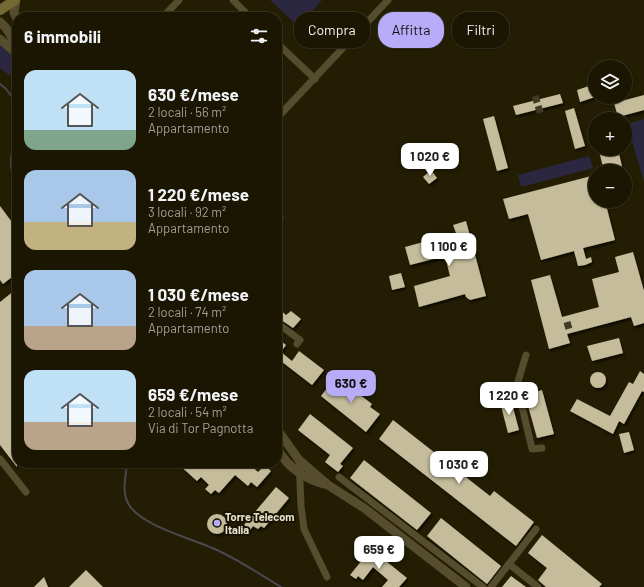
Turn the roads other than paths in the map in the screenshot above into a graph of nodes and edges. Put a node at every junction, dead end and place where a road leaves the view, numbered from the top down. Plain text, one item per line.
1 (15, 0) edge
2 (233, 0) edge
3 (388, 0) edge
4 (178, 1) edge
5 (0, 10) edge
6 (14, 12) edge
7 (168, 12) edge
8 (245, 12) edge
9 (0, 22) edge
10 (12, 38) edge
11 (0, 39) edge
12 (282, 47) edge
13 (12, 50) edge
14 (315, 79) junction
15 (282, 113) edge
16 (282, 327) edge
17 (297, 344) dead end
18 (526, 356) dead end
19 (282, 436) edge
20 (542, 448) dead end
21 (282, 456) edge
22 (0, 459) edge
23 (299, 460) junction
24 (300, 474) junction
25 (339, 477) dead end
26 (328, 485) junction
27 (26, 492) dead end
28 (536, 528) dead end
29 (509, 564) junction
30 (327, 577) dead end
31 (466, 587) edge
32 (483, 587) edge
33 (491, 587) edge
34 (538, 587) edge

1 - 5 main road
1 - 6 street
2 - 8 street
3 - 14 street
4 - 7 street
9 - 10 street
11 - 13 street
12 - 14 street
14 - 15 street
16 - 17 street
18 - 20 street
19 - 23 street
21 - 24 street
22 - 27 street
23 - 24 street
23 - 26 street
24 - 26 street
24 - 30 street
25 - 32 street
26 - 31 street
28 - 29 street
29 - 33 street
29 - 34 street

